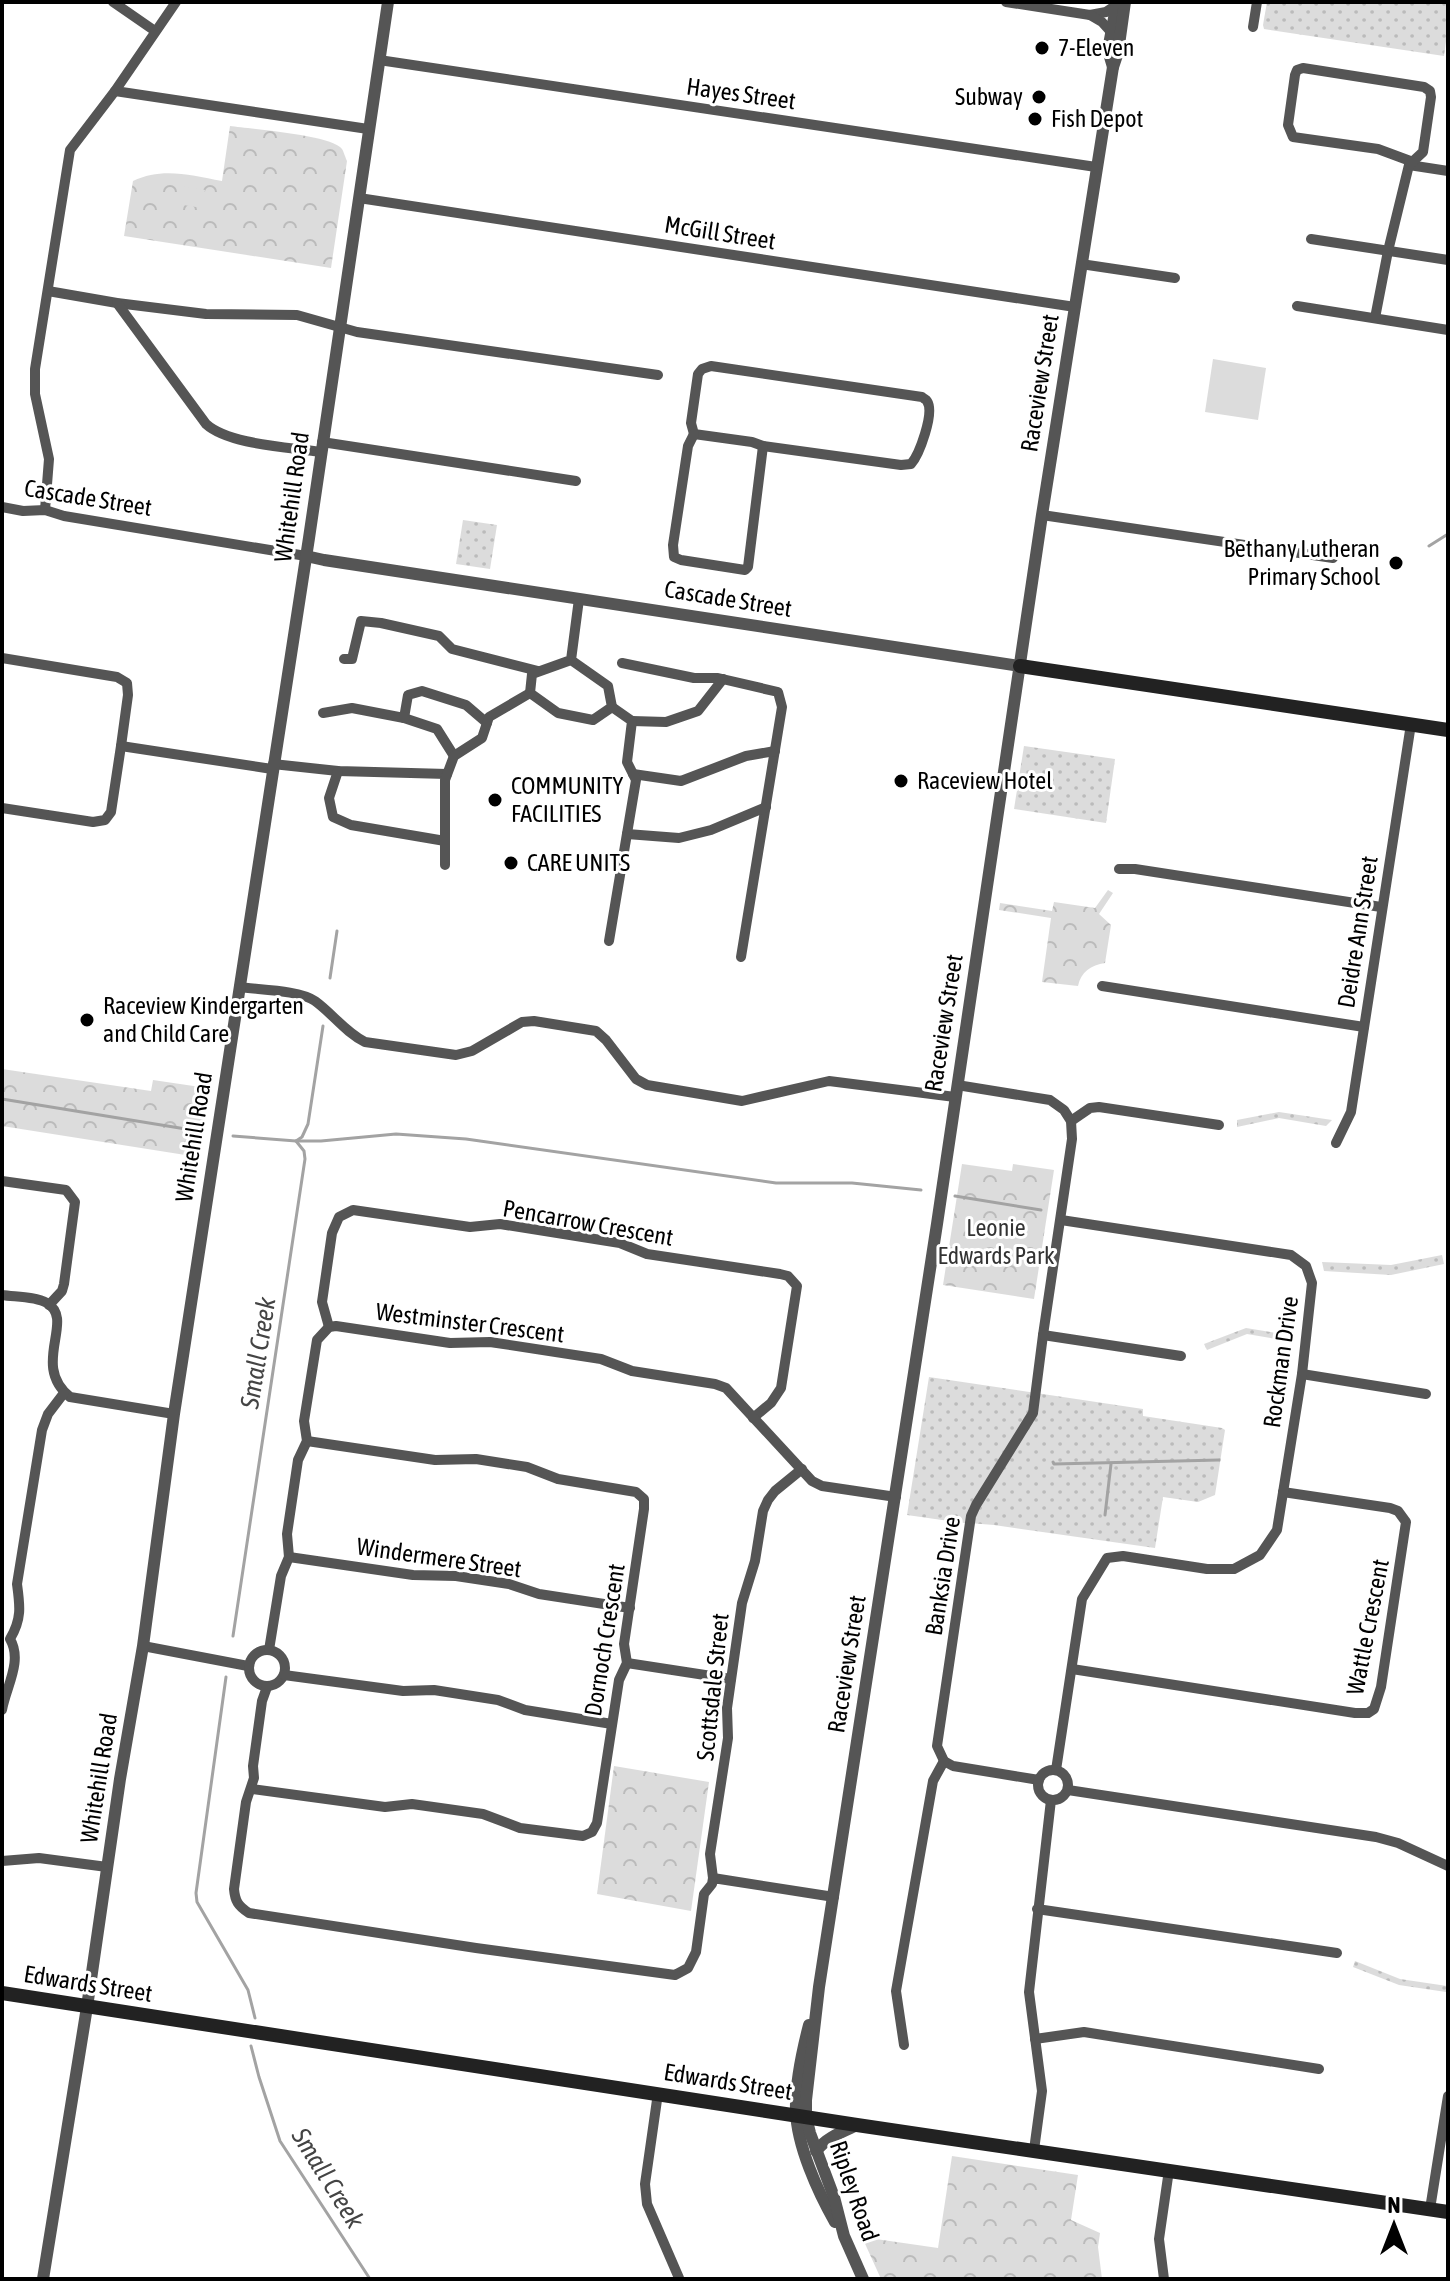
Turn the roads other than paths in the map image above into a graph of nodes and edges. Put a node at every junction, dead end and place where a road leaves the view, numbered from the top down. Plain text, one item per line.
1 (113, 2) edge
2 (176, 2) edge
3 (388, 2) edge
4 (1006, 2) edge
5 (1257, 2) edge
6 (1119, 3) edge
7 (1090, 15) junction
8 (1253, 27) dead end
9 (155, 31) junction
10 (1111, 32) junction
11 (379, 60) junction
12 (1113, 67) junction
13 (115, 91) junction
14 (368, 129) junction
15 (1411, 164) junction
16 (1096, 167) junction
17 (1448, 171) edge
18 (359, 198) junction
19 (1311, 239) dead end
20 (1388, 251) junction
21 (1448, 260) edge
22 (1081, 264) junction
23 (1175, 278) dead end
24 (48, 291) junction
25 (117, 303) junction
26 (1297, 306) dead end
27 (1075, 307) junction
28 (1375, 318) junction
29 (339, 327) junction
30 (1448, 330) edge
31 (658, 375) dead end
32 (694, 434) junction
33 (763, 446) junction
34 (322, 447) junction
35 (576, 481) dead end
36 (2, 507) edge
37 (45, 510) junction
38 (1042, 515) junction
39 (306, 556) junction
40 (1333, 558) dead end
41 (579, 599) junction
42 (2, 658) edge
43 (344, 659) dead end
44 (571, 660) junction
45 (622, 663) dead end
46 (1020, 666) junction
47 (538, 671) junction
48 (723, 679) junction
49 (530, 693) junction
50 (612, 707) junction
51 (323, 713) dead end
52 (404, 718) junction
53 (632, 721) junction
54 (487, 723) junction
55 (1411, 724) junction
56 (1448, 730) edge
57 (121, 746) junction
58 (775, 751) junction
59 (454, 756) junction
60 (273, 766) junction
61 (338, 771) junction
62 (447, 774) junction
63 (633, 774) junction
64 (766, 807) junction
65 (2, 808) edge
66 (627, 834) junction
67 (445, 841) junction
68 (445, 865) dead end
69 (1119, 869) dead end
70 (1381, 907) junction
71 (609, 941) dead end
72 (741, 957) dead end
73 (1102, 986) dead end
74 (239, 987) junction
75 (1364, 1027) junction
76 (956, 1091) junction
77 (1071, 1121) junction
78 (1219, 1125) dead end
79 (1336, 1143) dead end
80 (2, 1181) edge
81 (1061, 1220) junction
82 (2, 1295) edge
83 (49, 1305) junction
84 (329, 1327) junction
85 (1043, 1335) junction
86 (1181, 1356) dead end
87 (1302, 1374) junction
88 (64, 1393) junction
89 (1426, 1394) dead end
90 (174, 1414) junction
91 (753, 1418) junction
92 (307, 1441) junction
93 (802, 1469) junction
94 (1283, 1492) junction
95 (896, 1497) junction
96 (289, 1557) junction
97 (630, 1608) junction
98 (6, 1638) edge
99 (143, 1646) junction
100 (269, 1650) junction
101 (627, 1663) junction
102 (248, 1666) junction
103 (1072, 1669) junction
104 (284, 1675) junction
105 (731, 1679) junction
106 (267, 1687) junction
107 (2, 1710) edge
108 (612, 1724) junction
109 (944, 1761) junction
110 (1056, 1770) junction
111 (1039, 1780) junction
112 (252, 1789) junction
113 (1068, 1790) junction
114 (1051, 1800) junction
115 (2, 1861) edge
116 (1448, 1866) edge
117 (107, 1867) junction
118 (713, 1878) junction
119 (834, 1897) junction
120 (1037, 1909) junction
121 (1337, 1953) dead end
122 (2, 1993) edge
123 (87, 2007) junction
124 (1035, 2039) junction
125 (904, 2045) dead end
126 (1319, 2069) dead end
127 (658, 2093) junction
128 (1448, 2096) edge
129 (801, 2116) junction
130 (857, 2125) junction
131 (1034, 2150) junction
132 (816, 2151) junction
133 (1169, 2170) junction
134 (1430, 2209) junction
135 (1448, 2212) edge
136 (844, 2236) junction
137 (679, 2278) edge
138 (43, 2279) edge
139 (863, 2279) edge
140 (1164, 2279) edge

1 - 9 street
2 - 9 street
3 - 11 street, Whitehill Road
4 - 7 street
5 - 8 street
6 - 7 street
6 - 10 street, Raceview Street
6 - 12 street, Raceview Street
7 - 10 street
9 - 13 street
10 - 12 street, Raceview Street
11 - 14 street, Whitehill Road
11 - 16 street, Hayes Street
12 - 16 street, Raceview Street
13 - 14 street
13 - 24 street
14 - 18 street, Whitehill Road
15 - 15 street
15 - 17 street
15 - 20 street
16 - 22 street, Raceview Street
18 - 27 street, McGill Street
18 - 29 street, Whitehill Road
19 - 20 street
20 - 21 street
20 - 28 street
22 - 23 street
22 - 27 street, Raceview Street
24 - 25 street
24 - 37 street
25 - 29 street
25 - 34 street
26 - 28 street
27 - 38 street, Raceview Street
28 - 30 street
29 - 31 street
29 - 34 street, Whitehill Road
32 - 33 street
32 - 33 street
32 - 33 street
34 - 35 street
34 - 39 street, Whitehill Road
36 - 37 street, Cascade Street
37 - 39 street, Cascade Street
38 - 40 street
38 - 46 street, Raceview Street
39 - 41 street, Cascade Street
39 - 60 street, Whitehill Road
41 - 44 street
41 - 46 street, Cascade Street
42 - 57 street
43 - 47 street
44 - 47 street
44 - 50 street
45 - 48 street
46 - 55 main road, Cascade Street
46 - 76 street, Raceview Street
47 - 49 street
48 - 53 street
48 - 58 street
49 - 50 street
49 - 54 street
50 - 53 street
51 - 52 street
52 - 54 street
52 - 59 street
53 - 63 street
54 - 59 street
55 - 56 main road, Cascade Street
55 - 70 street, Deidre Ann Street
57 - 60 street
57 - 65 street
58 - 63 street
58 - 64 street
59 - 62 street
60 - 61 street
60 - 74 street, Whitehill Road
61 - 62 street
61 - 67 street
62 - 67 street
63 - 66 street
64 - 66 street
64 - 72 street
66 - 71 street
67 - 68 street
69 - 70 street
70 - 75 street, Deidre Ann Street
73 - 75 street
74 - 76 street
74 - 90 street, Whitehill Road
75 - 79 street, Deidre Ann Street
76 - 77 street
76 - 95 street, Raceview Street
77 - 78 street
77 - 81 street
80 - 83 street
81 - 85 street, Banksia Drive
81 - 87 street, Rockman Drive
82 - 83 street
83 - 88 street
84 - 91 street, Westminster Crescent
84 - 91 street, Pencarrow Crescent
84 - 92 street
85 - 86 street
85 - 109 street, Banksia Drive
87 - 89 street
87 - 94 street, Rockman Drive
88 - 90 street
88 - 98 street
90 - 99 street, Whitehill Road
91 - 93 street, Westminster Crescent
92 - 96 street
92 - 97 street, Dornoch Crescent
93 - 95 street, Westminster Crescent
93 - 105 street, Scottsdale Street
94 - 103 street, Rockman Drive
94 - 103 street, Wattle Crescent
95 - 119 street, Raceview Street
96 - 97 street, Windermere Street
96 - 100 street
97 - 101 street, Dornoch Crescent
98 - 107 street
99 - 102 street
99 - 117 street, Whitehill Road
100 - 102 street
100 - 104 street
101 - 105 street
101 - 108 street, Dornoch Crescent
102 - 106 street
103 - 110 street, Rockman Drive
104 - 106 street
104 - 108 street
105 - 118 street, Scottsdale Street
106 - 112 street
108 - 112 street, Dornoch Crescent
109 - 111 street
109 - 125 street
110 - 111 street
110 - 113 street
111 - 114 street
112 - 118 street
113 - 114 street
113 - 116 street
114 - 120 street
115 - 117 street
117 - 123 street, Whitehill Road
118 - 119 street
119 - 129 street, Raceview Street
120 - 121 street
120 - 124 street
122 - 123 main road, Edwards Street
123 - 127 main road, Edwards Street
123 - 138 street, Whitehill Road
124 - 126 street
124 - 131 street
127 - 129 main road, Edwards Street
127 - 137 street
128 - 134 street
129 - 130 main road, Edwards Street
129 - 132 street, Ripley Road
129 - 136 street
130 - 131 main road, Edwards Street
130 - 132 street
131 - 133 main road, Edwards Street
132 - 136 street, Ripley Road
133 - 134 main road, Edwards Street
133 - 140 street
134 - 135 main road, Edwards Street
136 - 139 street, Ripley Road

